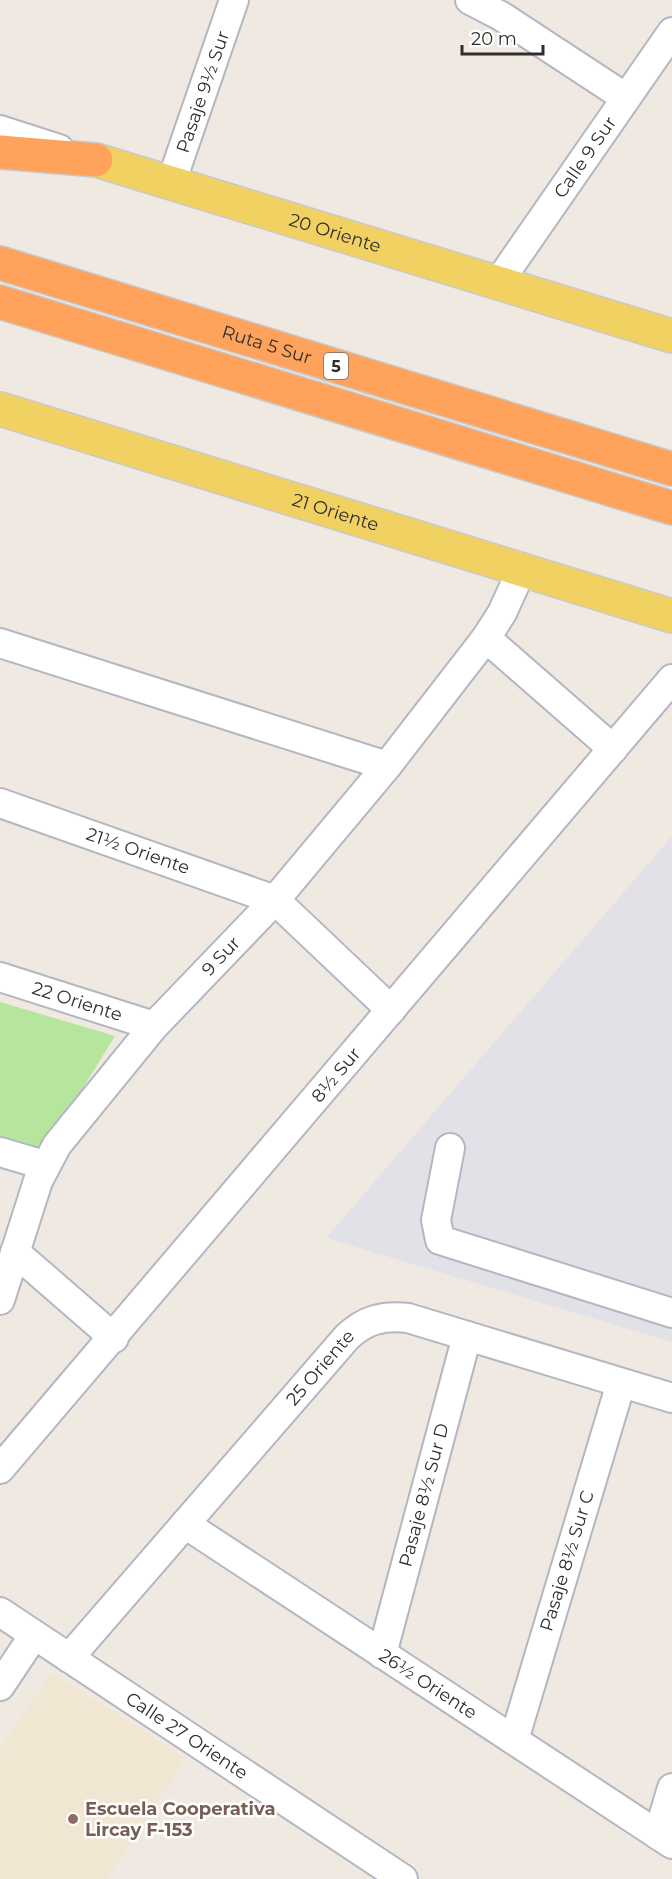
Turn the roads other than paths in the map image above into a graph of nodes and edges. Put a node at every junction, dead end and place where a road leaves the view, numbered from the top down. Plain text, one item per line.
1 (234, 0) edge
2 (470, 0) edge
3 (668, 45) edge
4 (626, 98) junction
5 (0, 130) edge
6 (0, 152) edge
7 (96, 160) junction
8 (171, 183) junction
9 (0, 263) edge
10 (498, 283) junction
11 (0, 302) edge
12 (672, 336) edge
13 (0, 410) edge
14 (672, 469) edge
15 (672, 508) edge
16 (522, 569) junction
17 (672, 616) edge
18 (486, 638) junction
19 (0, 643) edge
20 (672, 680) edge
21 (613, 749) junction
22 (387, 766) junction
23 (0, 803) edge
24 (276, 900) junction
25 (0, 977) edge
26 (391, 1010) junction
27 (154, 1026) junction
28 (450, 1148) dead end
29 (0, 1152) edge
30 (44, 1165) junction
31 (15, 1252) junction
32 (0, 1300) edge
33 (672, 1313) edge
34 (467, 1336) junction
35 (114, 1338) junction
36 (621, 1383) junction
37 (672, 1398) edge
38 (0, 1469) edge
39 (185, 1524) junction
40 (0, 1612) edge
41 (34, 1635) junction
42 (382, 1654) junction
43 (69, 1658) junction
44 (0, 1686) edge
45 (514, 1740) junction
46 (672, 1788) edge
47 (665, 1839) edge
48 (403, 1879) edge

1 - 8 street, Pasaje 9½ Sur
2 - 4 street
3 - 4 street, Calle 9 Sur
4 - 10 street, Calle 9 Sur
5 - 7 street, 20 Oriente
6 - 7 highway
7 - 8 main road, 20 Oriente
8 - 10 main road, 20 Oriente
9 - 14 highway, Ruta 5 Sur / 5
10 - 12 main road, 20 Oriente
11 - 15 highway, Ruta 5 Sur / 5
13 - 16 main road, 21 Oriente
16 - 17 main road, 21 Oriente
16 - 18 street, 9 Sur
18 - 21 street
18 - 22 street, 9 Sur
19 - 22 street
20 - 21 street, 8½ Sur
21 - 26 street, 8½ Sur
22 - 24 street, 9 Sur
23 - 24 street, 21½ Oriente
24 - 26 street
24 - 27 street, 9 Sur
25 - 27 street, 22 Oriente
26 - 35 street, 8½ Sur
27 - 30 street, 9 Sur
28 - 33 street
29 - 30 street
30 - 31 street, 9 Sur
31 - 32 street, 9 Sur
31 - 35 street
34 - 36 street, 25 Oriente
34 - 39 street, 25 Oriente
34 - 42 street, Pasaje 8½ Sur D
35 - 38 street, 8½ Sur
36 - 37 street, 25 Oriente
36 - 45 street, Pasaje 8½ Sur C
39 - 42 street, 26½ Oriente
39 - 43 street, 25 Oriente
40 - 41 street, Calle 27 Oriente
41 - 43 street, Calle 27 Oriente
41 - 44 street
42 - 45 street, 26½ Oriente
43 - 48 street, Calle 27 Oriente
45 - 47 street, 26½ Oriente
46 - 47 street

